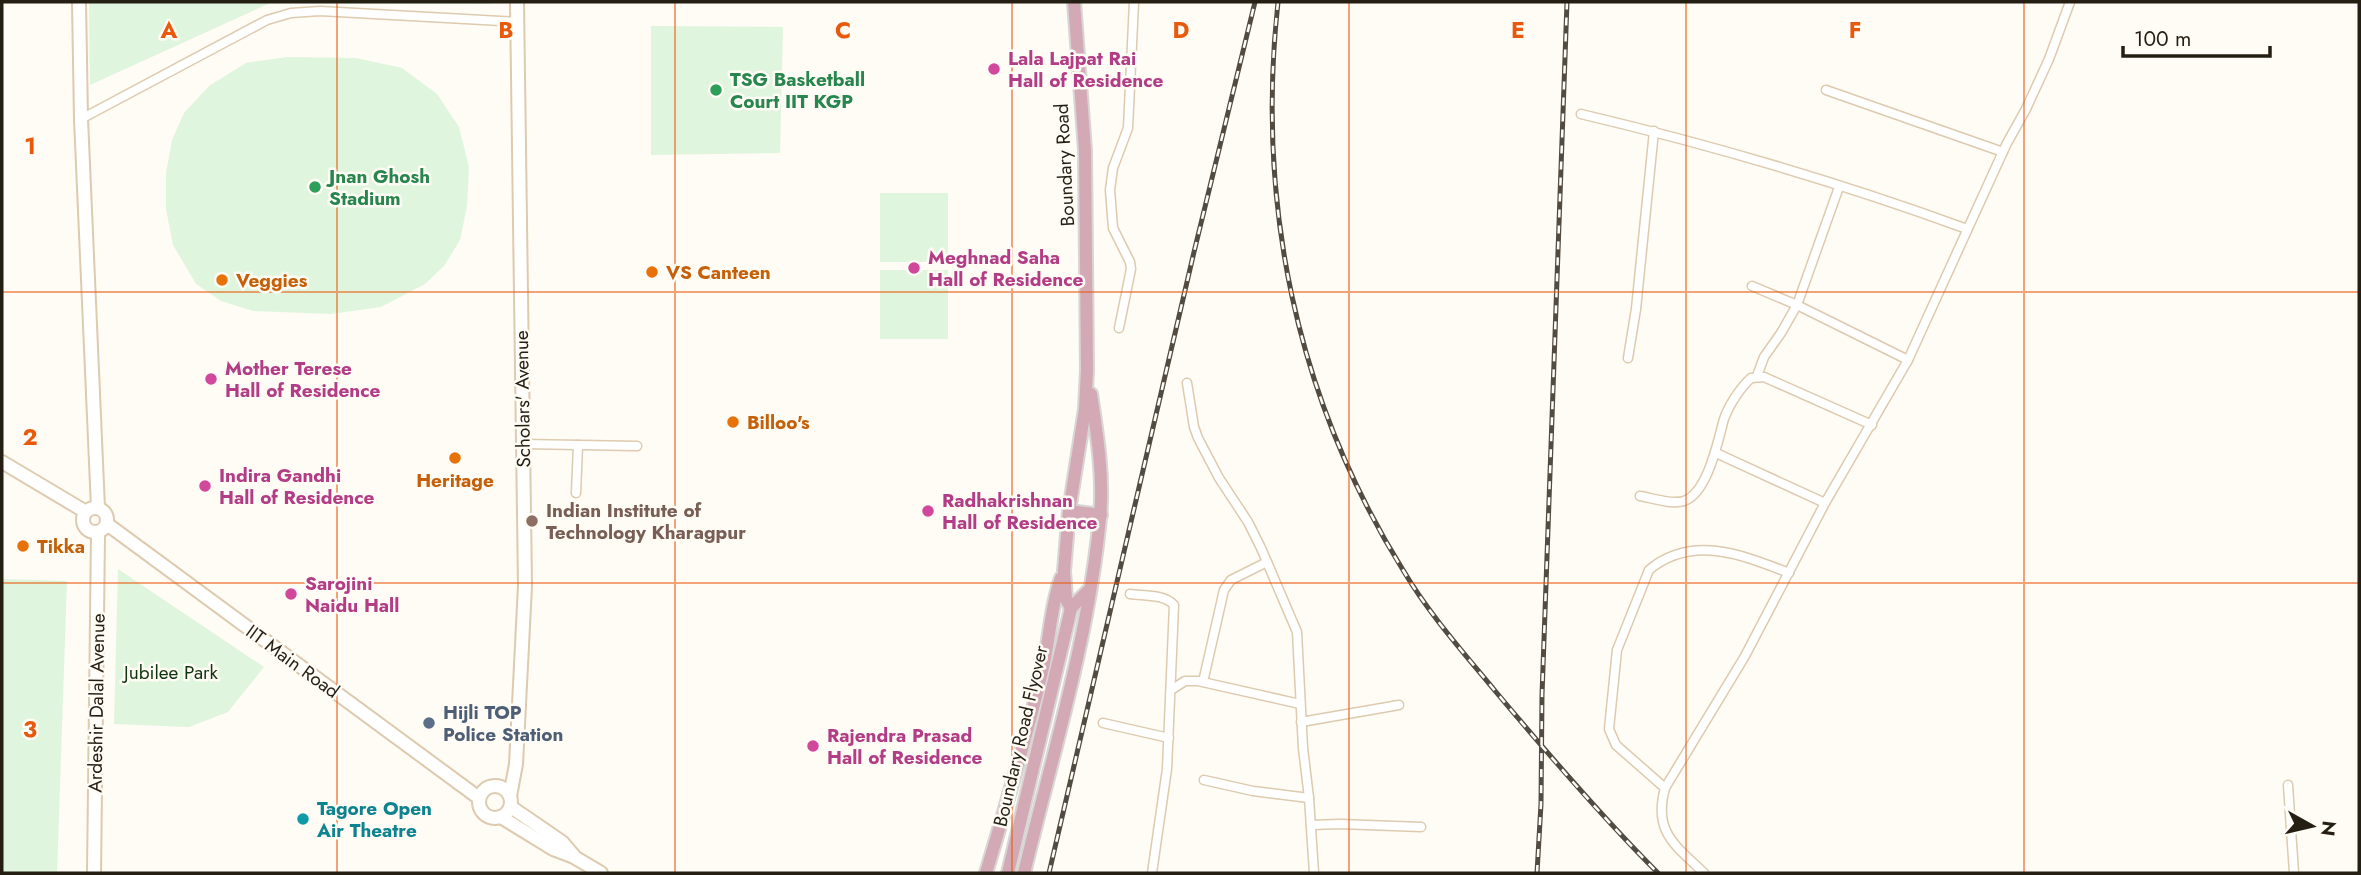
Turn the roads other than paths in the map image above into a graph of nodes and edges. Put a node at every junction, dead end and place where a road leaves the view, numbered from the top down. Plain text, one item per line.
1 (79, 2) edge
2 (517, 2) edge
3 (1074, 2) edge
4 (1134, 2) edge
5 (2070, 2) edge
6 (517, 22) junction
7 (1826, 90) dead end
8 (1581, 114) dead end
9 (81, 119) junction
10 (1654, 131) junction
11 (2003, 152) junction
12 (1839, 187) junction
13 (1967, 229) junction
14 (1752, 286) dead end
15 (1797, 304) junction
16 (1119, 328) dead end
17 (1628, 358) dead end
18 (1908, 359) junction
19 (1087, 370) junction
20 (1757, 376) junction
21 (1187, 383) dead end
22 (1872, 425) junction
23 (523, 444) junction
24 (578, 445) junction
25 (637, 446) dead end
26 (1716, 453) junction
27 (2, 462) edge
28 (576, 493) dead end
29 (1640, 496) dead end
30 (1825, 503) junction
31 (92, 510) junction
32 (1069, 511) junction
33 (1101, 515) junction
34 (103, 528) junction
35 (1267, 562) junction
36 (1064, 571) junction
37 (1789, 573) junction
38 (1089, 590) junction
39 (1130, 594) dead end
40 (1070, 612) junction
41 (1203, 682) junction
42 (1171, 690) junction
43 (1300, 704) junction
44 (1399, 705) dead end
45 (1301, 722) junction
46 (1102, 723) dead end
47 (1170, 738) junction
48 (1204, 780) dead end
49 (2288, 785) dead end
50 (1665, 788) junction
51 (479, 798) junction
52 (1309, 798) junction
53 (511, 801) junction
54 (501, 817) junction
55 (1311, 825) junction
56 (1421, 827) dead end
57 (574, 857) junction
58 (94, 873) edge
59 (601, 873) edge
60 (986, 873) edge
61 (1008, 873) edge
62 (1024, 873) edge
63 (1152, 873) edge
64 (1314, 873) edge
65 (1704, 873) edge
66 (2294, 873) edge

1 - 9 street
2 - 6 street, Scholars' Avenue
3 - 19 main road, Boundary Road
4 - 16 street
5 - 11 street
6 - 9 street
6 - 23 street, Scholars' Avenue
7 - 11 street
8 - 10 street
9 - 31 street
10 - 12 street
10 - 17 street
11 - 13 street
12 - 13 street
12 - 15 street
13 - 18 street
14 - 15 street
15 - 18 street
15 - 20 street
18 - 22 street
19 - 32 main road, Boundary Road
19 - 33 main road, Boundary Road
20 - 22 street
20 - 26 street
21 - 35 street
22 - 30 street
23 - 24 street
23 - 53 street, Scholars' Avenue
24 - 25 street
24 - 28 street
26 - 29 street
26 - 30 street
27 - 31 street
30 - 37 street
31 - 34 street
31 - 34 street
32 - 33 main road
32 - 36 main road, Boundary Road
33 - 38 main road, Boundary Road
34 - 51 street, IIT Main Road
34 - 58 street, Ardeshir Dalal Avenue
35 - 41 street
35 - 43 street
36 - 40 main road, Boundary Road Flyover
36 - 60 main road
37 - 50 street
37 - 50 street
38 - 40 main road
38 - 62 main road, Boundary Road
39 - 42 street
40 - 61 main road, Boundary Road Flyover
41 - 42 street
41 - 43 street
42 - 47 street
43 - 45 street
44 - 45 street
45 - 52 street
46 - 47 street
47 - 63 street
48 - 52 street
49 - 66 street
50 - 65 street
51 - 53 street
51 - 54 street
52 - 55 street
53 - 54 street
53 - 57 street
54 - 57 street
55 - 56 street
55 - 64 street
57 - 59 street

